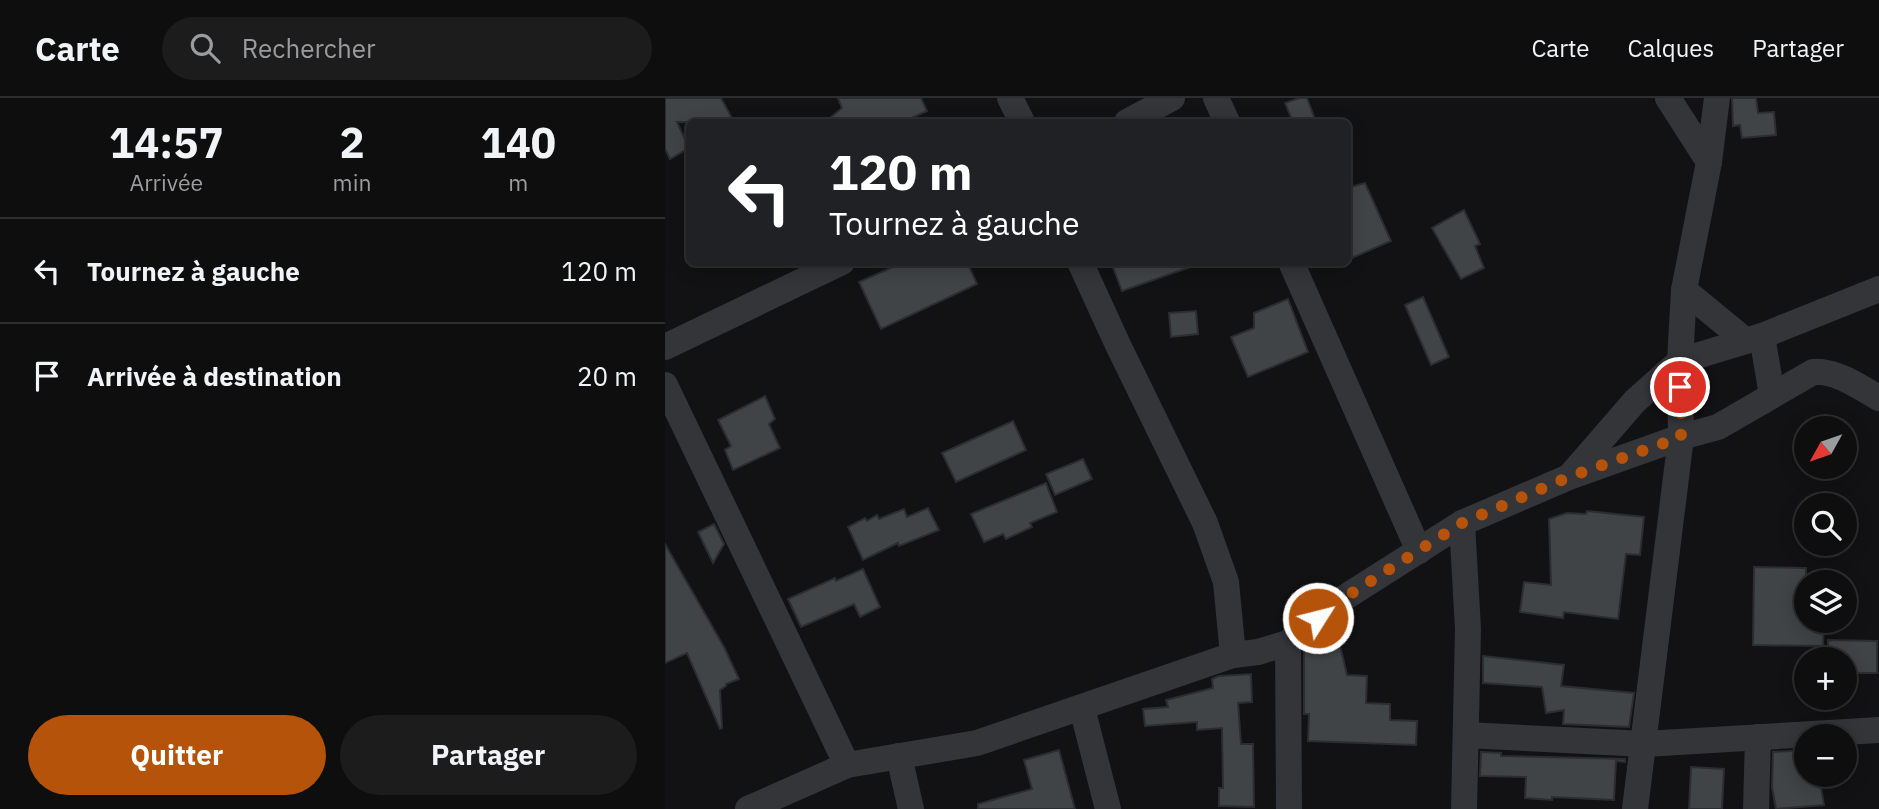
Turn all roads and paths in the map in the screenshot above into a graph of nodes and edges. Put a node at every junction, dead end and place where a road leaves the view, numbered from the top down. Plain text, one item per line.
1 (1010, 98) edge
2 (1172, 98) edge
3 (1216, 98) edge
4 (1668, 98) edge
5 (1717, 98) edge
6 (1020, 119) edge
7 (1133, 119) edge
8 (1226, 119) edge
9 (1709, 162) junction
10 (834, 266) edge
11 (1082, 266) edge
12 (1292, 266) edge
13 (1879, 289) edge
14 (1684, 290) junction
15 (1754, 338) junction
16 (665, 347) edge
17 (1680, 361) junction
18 (665, 385) edge
19 (1772, 395) junction
20 (1879, 398) edge
21 (1681, 437) junction
22 (1569, 477) junction
23 (1462, 523) junction
24 (1419, 551) junction
25 (1288, 643) junction
26 (1233, 655) junction
27 (1082, 708) junction
28 (1879, 730) edge
29 (1466, 735) junction
30 (1758, 737) junction
31 (1644, 744) junction
32 (899, 756) junction
33 (847, 765) junction
34 (748, 809) edge
35 (911, 809) edge
36 (1108, 809) edge
37 (1289, 809) edge
38 (1464, 809) edge
39 (1635, 809) edge
40 (1756, 809) edge

1 - 6 street
2 - 7 street
3 - 8 street
4 - 9 street
5 - 9 street
9 - 14 street
10 - 16 street
11 - 26 street
12 - 24 street
13 - 15 street
14 - 15 street
14 - 17 street
15 - 17 street
15 - 19 street
17 - 21 street
17 - 22 street
18 - 33 street
19 - 20 street
19 - 21 street
21 - 22 street
21 - 31 street
22 - 23 street
23 - 24 street
23 - 29 street
24 - 25 street
25 - 26 street
25 - 37 street
26 - 27 street
27 - 32 street
27 - 36 street
28 - 30 street
29 - 31 street
29 - 38 street
30 - 31 street
30 - 40 street
31 - 39 street
32 - 33 street
32 - 35 street
33 - 34 street

